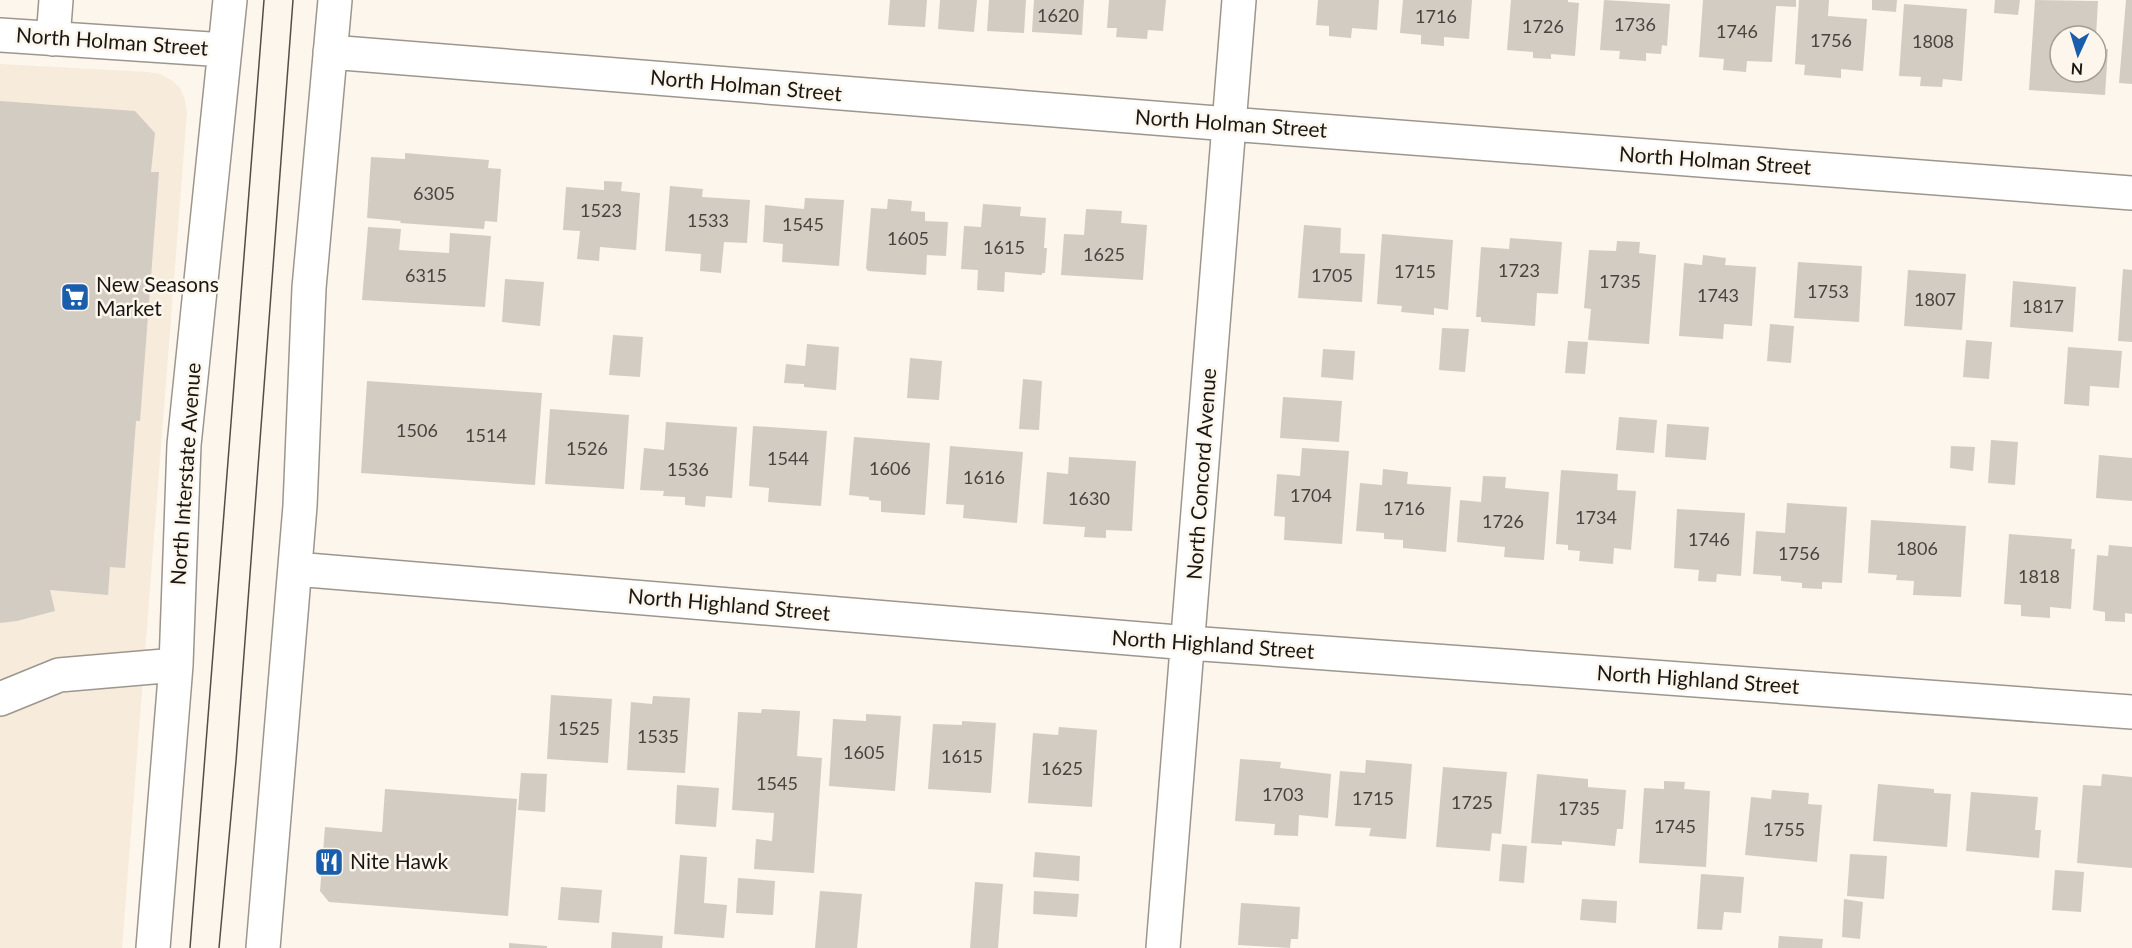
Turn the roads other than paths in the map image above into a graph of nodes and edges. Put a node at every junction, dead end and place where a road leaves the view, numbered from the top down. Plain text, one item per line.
1 (56, 0) edge
2 (230, 0) edge
3 (335, 0) edge
4 (1239, 0) edge
5 (0, 35) edge
6 (54, 39) junction
7 (225, 50) junction
8 (330, 52) junction
9 (1229, 124) junction
10 (2132, 193) edge
11 (295, 568) junction
12 (1189, 643) junction
13 (176, 665) junction
14 (0, 699) edge
15 (2132, 712) edge
16 (153, 948) edge
17 (263, 948) edge
18 (1163, 948) edge

1 - 6 street
2 - 7 street, North Interstate Avenue
3 - 8 street
4 - 9 street, North Concord Avenue
5 - 6 street, North Holman Street
6 - 7 street, North Holman Street
7 - 13 street, North Interstate Avenue
8 - 9 street, North Holman Street
8 - 11 street
9 - 10 street, North Holman Street
9 - 12 street, North Concord Avenue
11 - 12 street, North Highland Street
11 - 17 street
12 - 15 street, North Highland Street
12 - 18 street, North Concord Avenue
13 - 14 street
13 - 16 street, North Interstate Avenue

